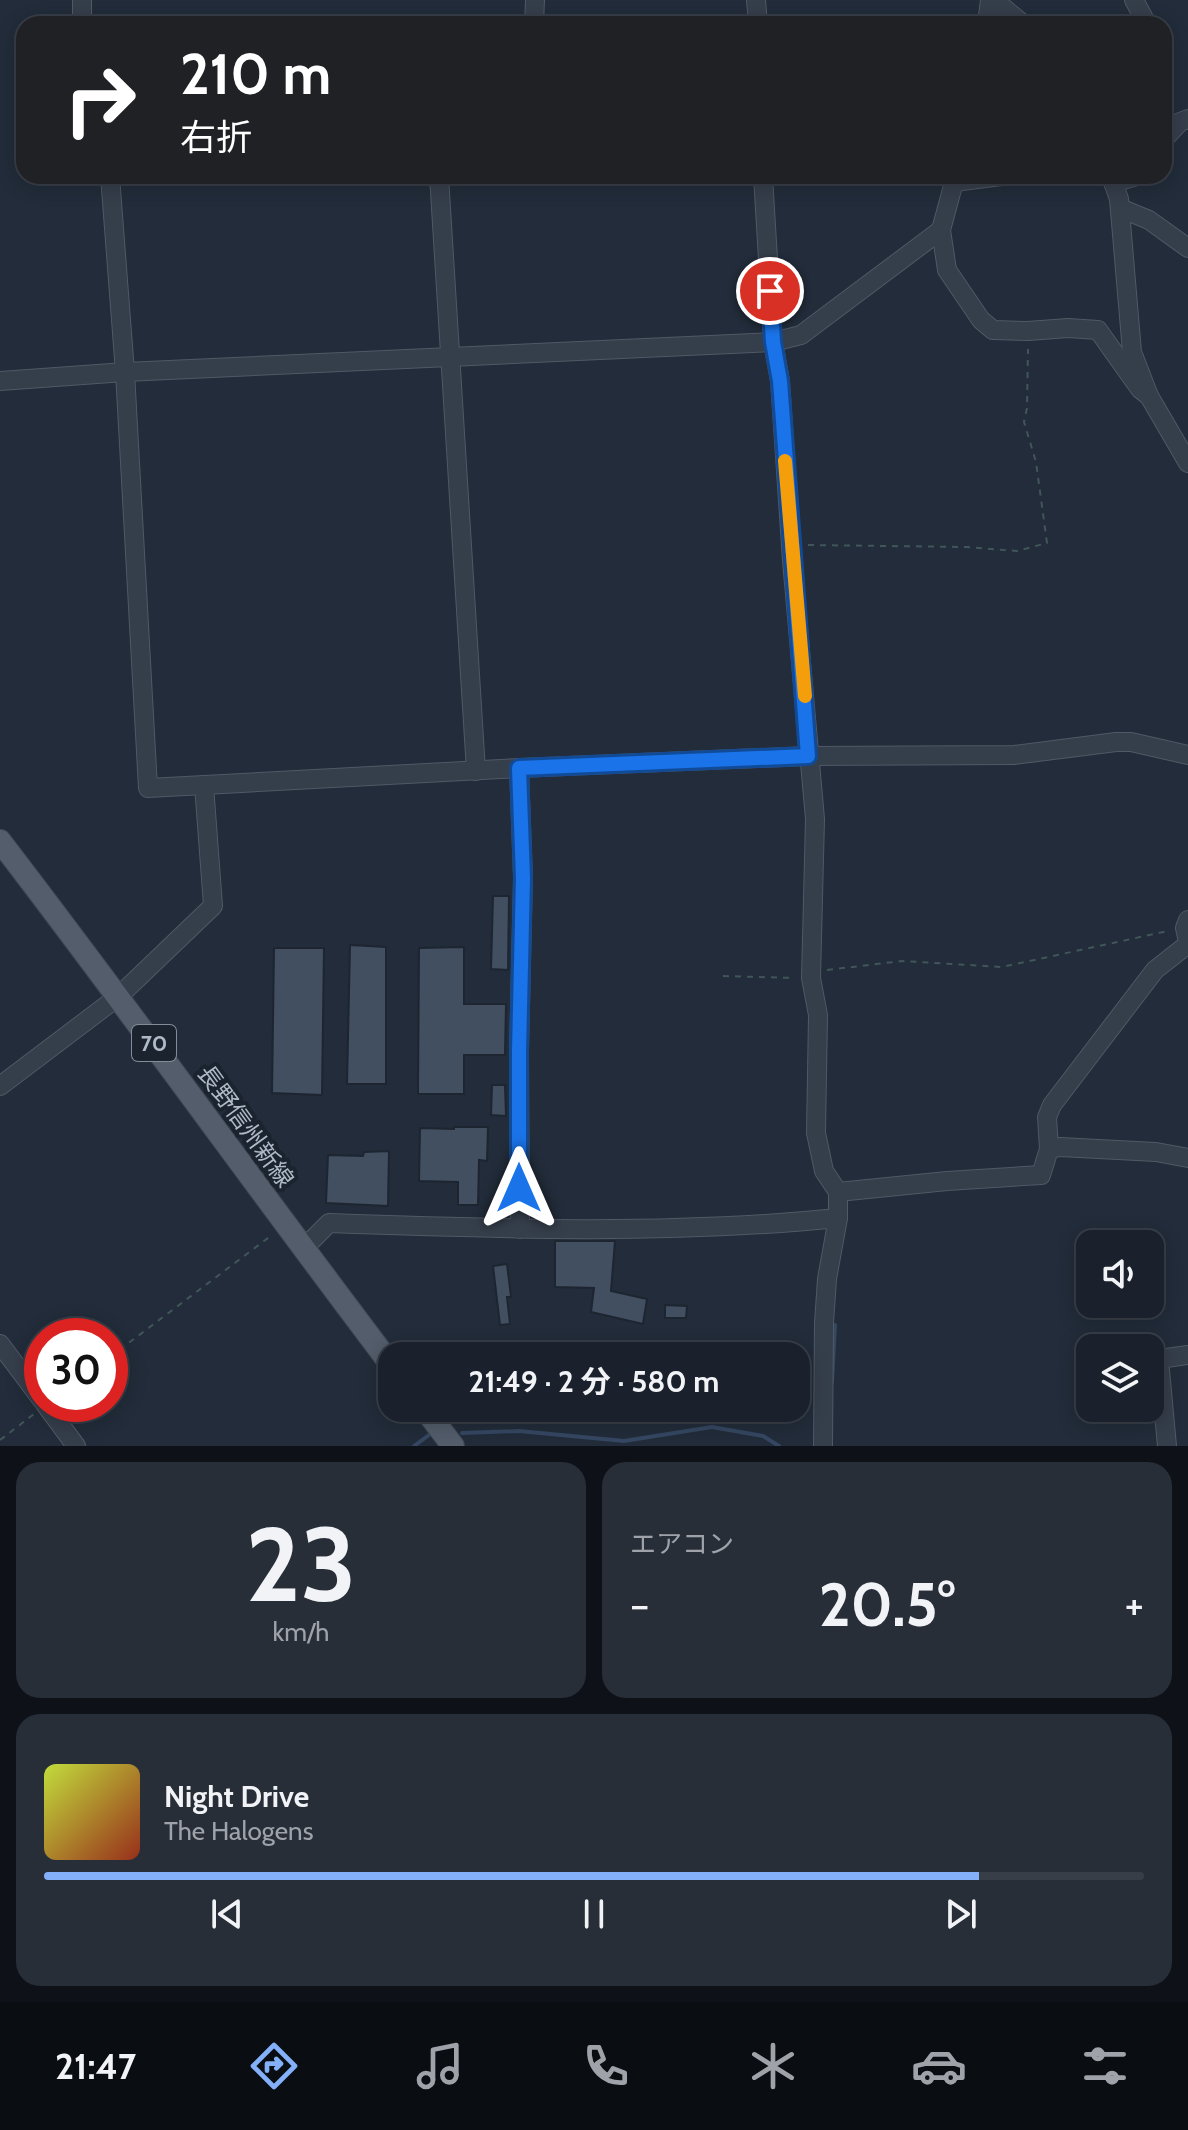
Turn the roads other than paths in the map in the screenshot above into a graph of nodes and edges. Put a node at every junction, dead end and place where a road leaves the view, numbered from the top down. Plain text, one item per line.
1 (992, 0) edge
2 (1013, 16) edge
3 (1188, 119) edge
4 (1172, 130) edge
5 (111, 184) edge
6 (439, 184) edge
7 (763, 184) edge
8 (952, 184) edge
9 (1113, 184) edge
10 (1120, 208) junction
11 (941, 230) junction
12 (1188, 248) edge
13 (773, 342) junction
14 (448, 357) junction
15 (125, 372) junction
16 (0, 381) edge
17 (1149, 396) junction
18 (1187, 458) edge
19 (1188, 755) edge
20 (808, 756) junction
21 (519, 768) junction
22 (476, 771) junction
23 (204, 785) junction
24 (0, 841) edge
25 (1187, 933) edge
26 (119, 996) junction
27 (0, 1086) edge
28 (1049, 1149) junction
29 (1188, 1158) edge
30 (838, 1192) junction
31 (838, 1218) junction
32 (520, 1229) junction
33 (303, 1249) junction
34 (0, 1344) edge
35 (378, 1348) edge
36 (1188, 1355) edge
37 (24, 1376) edge
38 (58, 1422) edge
39 (435, 1422) edge
40 (76, 1446) edge
41 (453, 1446) edge
42 (823, 1446) edge
43 (1167, 1446) edge

1 - 2 street
3 - 4 street
5 - 15 street
6 - 14 street
7 - 13 street
8 - 11 street
9 - 10 street
10 - 12 street
10 - 17 street
11 - 13 street
11 - 17 street
13 - 14 street
13 - 20 street
14 - 15 street
14 - 22 street
15 - 16 street
15 - 23 street
17 - 18 street
19 - 20 street
20 - 21 street
20 - 30 street
21 - 22 street
21 - 32 street
22 - 23 street
23 - 26 street
24 - 26 main road, 長野信州新線 / 70
25 - 28 street
26 - 27 street
26 - 33 main road, 長野信州新線 / 70
28 - 29 street
28 - 30 street
30 - 31 street
31 - 32 street
31 - 42 street
32 - 33 street
33 - 35 main road, 長野信州新線 / 70
34 - 37 street
36 - 43 street
38 - 40 street
39 - 41 main road

